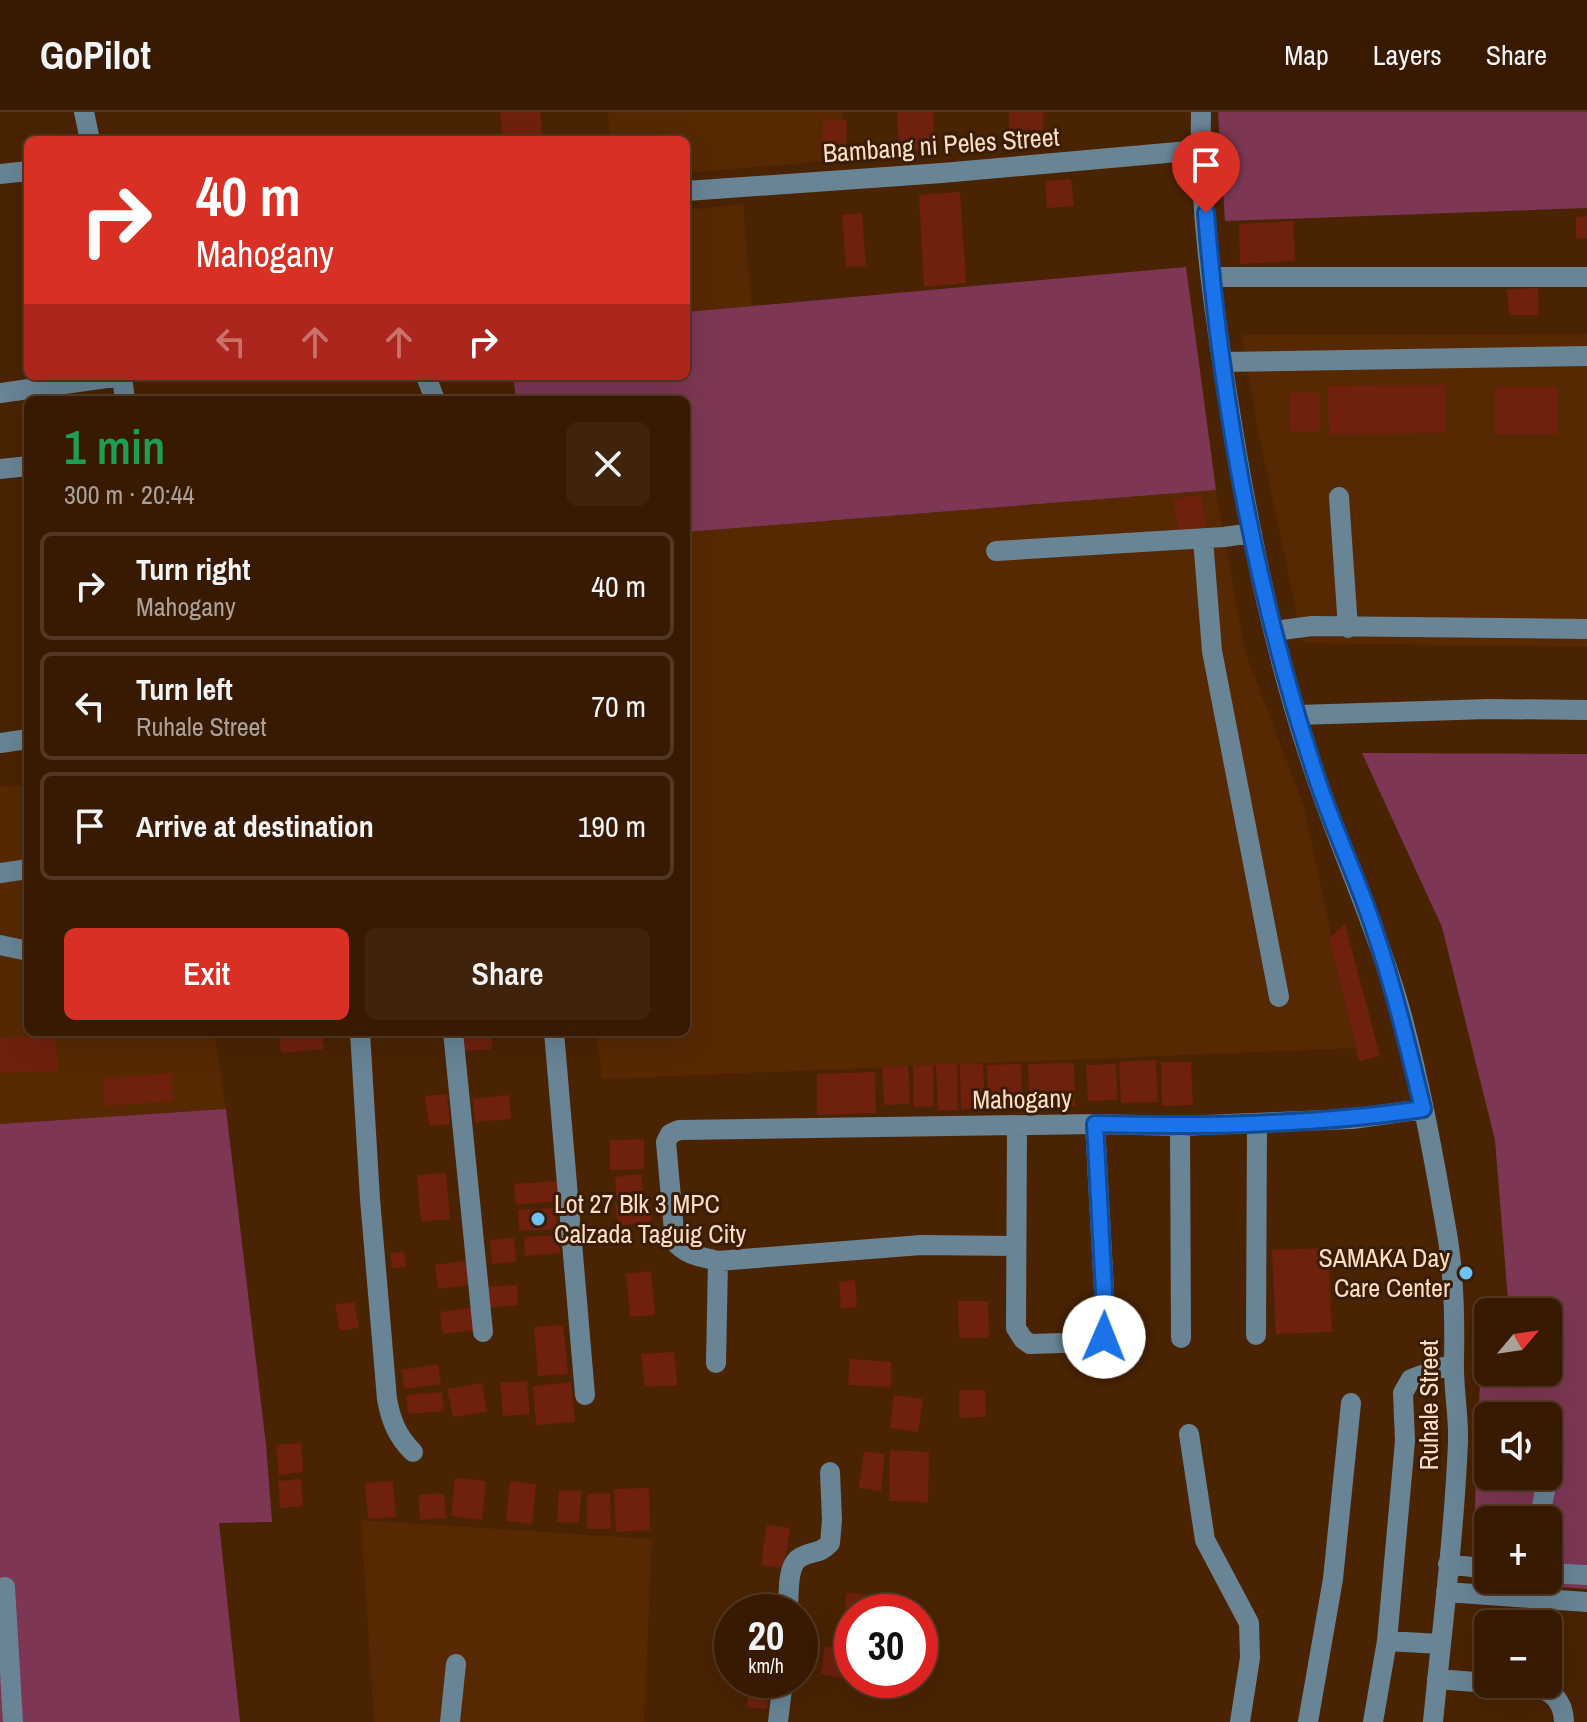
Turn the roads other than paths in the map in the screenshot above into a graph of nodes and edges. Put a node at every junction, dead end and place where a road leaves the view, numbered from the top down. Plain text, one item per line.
1 (84, 112) edge
2 (1201, 112) edge
3 (89, 136) edge
4 (1200, 150) junction
5 (24, 171) edge
6 (0, 174) edge
7 (690, 191) edge
8 (1211, 277) junction
9 (1587, 277) edge
10 (1587, 356) edge
11 (1222, 362) junction
12 (93, 380) edge
13 (0, 393) edge
14 (24, 466) edge
15 (0, 469) edge
16 (1339, 497) dead end
17 (1252, 533) junction
18 (1203, 539) junction
19 (996, 551) dead end
20 (1348, 628) junction
21 (1587, 629) edge
22 (1274, 631) junction
23 (1587, 710) edge
24 (1298, 715) junction
25 (24, 740) edge
26 (0, 743) edge
27 (24, 870) edge
28 (0, 873) edge
29 (0, 945) edge
30 (24, 950) edge
31 (1279, 997) dead end
32 (360, 1036) edge
33 (453, 1036) edge
34 (554, 1036) edge
35 (1423, 1109) junction
36 (1257, 1123) junction
37 (1095, 1124) junction
38 (1017, 1126) junction
39 (1180, 1126) junction
40 (1015, 1246) junction
41 (718, 1261) junction
42 (483, 1332) dead end
43 (1256, 1335) dead end
44 (1181, 1338) dead end
45 (716, 1363) dead end
46 (1454, 1363) junction
47 (585, 1395) dead end
48 (1351, 1403) dead end
49 (1189, 1434) dead end
50 (413, 1452) dead end
51 (830, 1472) dead end
52 (1448, 1564) junction
53 (1474, 1567) edge
54 (1562, 1574) edge
55 (1587, 1575) edge
56 (5, 1587) dead end
57 (1446, 1592) junction
58 (789, 1594) edge
59 (1587, 1602) edge
60 (1387, 1641) junction
61 (1441, 1644) junction
62 (456, 1664) dead end
63 (1437, 1679) junction
64 (1474, 1682) edge
65 (781, 1698) edge
66 (1554, 1698) edge
67 (13, 1722) edge
68 (450, 1722) edge
69 (778, 1722) edge
70 (1240, 1722) edge
71 (1308, 1722) edge
72 (1373, 1722) edge
73 (1433, 1722) edge
74 (1564, 1722) edge

1 - 3 street
2 - 4 street, Ruhale Street
4 - 7 street, Bambang ni Peles Street
4 - 8 street, Ruhale Street
5 - 6 street
8 - 9 street
8 - 11 street, Ruhale Street
10 - 11 street
11 - 17 street, Ruhale Street
12 - 13 street
14 - 15 street
16 - 20 street
17 - 18 street
17 - 22 street, Ruhale Street
18 - 19 street
18 - 31 street
20 - 21 street
20 - 22 street
22 - 24 street, Ruhale Street
23 - 24 street
24 - 35 street, Ruhale Street
25 - 26 street
27 - 28 street
29 - 30 street
32 - 50 street
33 - 42 street
34 - 47 street
35 - 36 street, Mahogany
35 - 46 street, Ruhale Street
36 - 39 street, Mahogany
36 - 43 street
37 - 38 street, Mahogany
37 - 39 street, Mahogany
37 - 40 street
38 - 40 street
38 - 41 street, Mahogany
39 - 44 street
40 - 41 street
41 - 45 street
46 - 52 street, Ruhale Street
46 - 60 street
48 - 71 street
49 - 70 street
51 - 58 street
52 - 53 street
52 - 57 street, Ruhale Street
54 - 55 street
56 - 67 street
57 - 59 street
57 - 61 street, Ruhale Street
60 - 61 street
60 - 72 street
61 - 63 street, Ruhale Street
62 - 68 street
63 - 64 street
63 - 73 street, Ruhale Street
65 - 69 street
66 - 74 street

